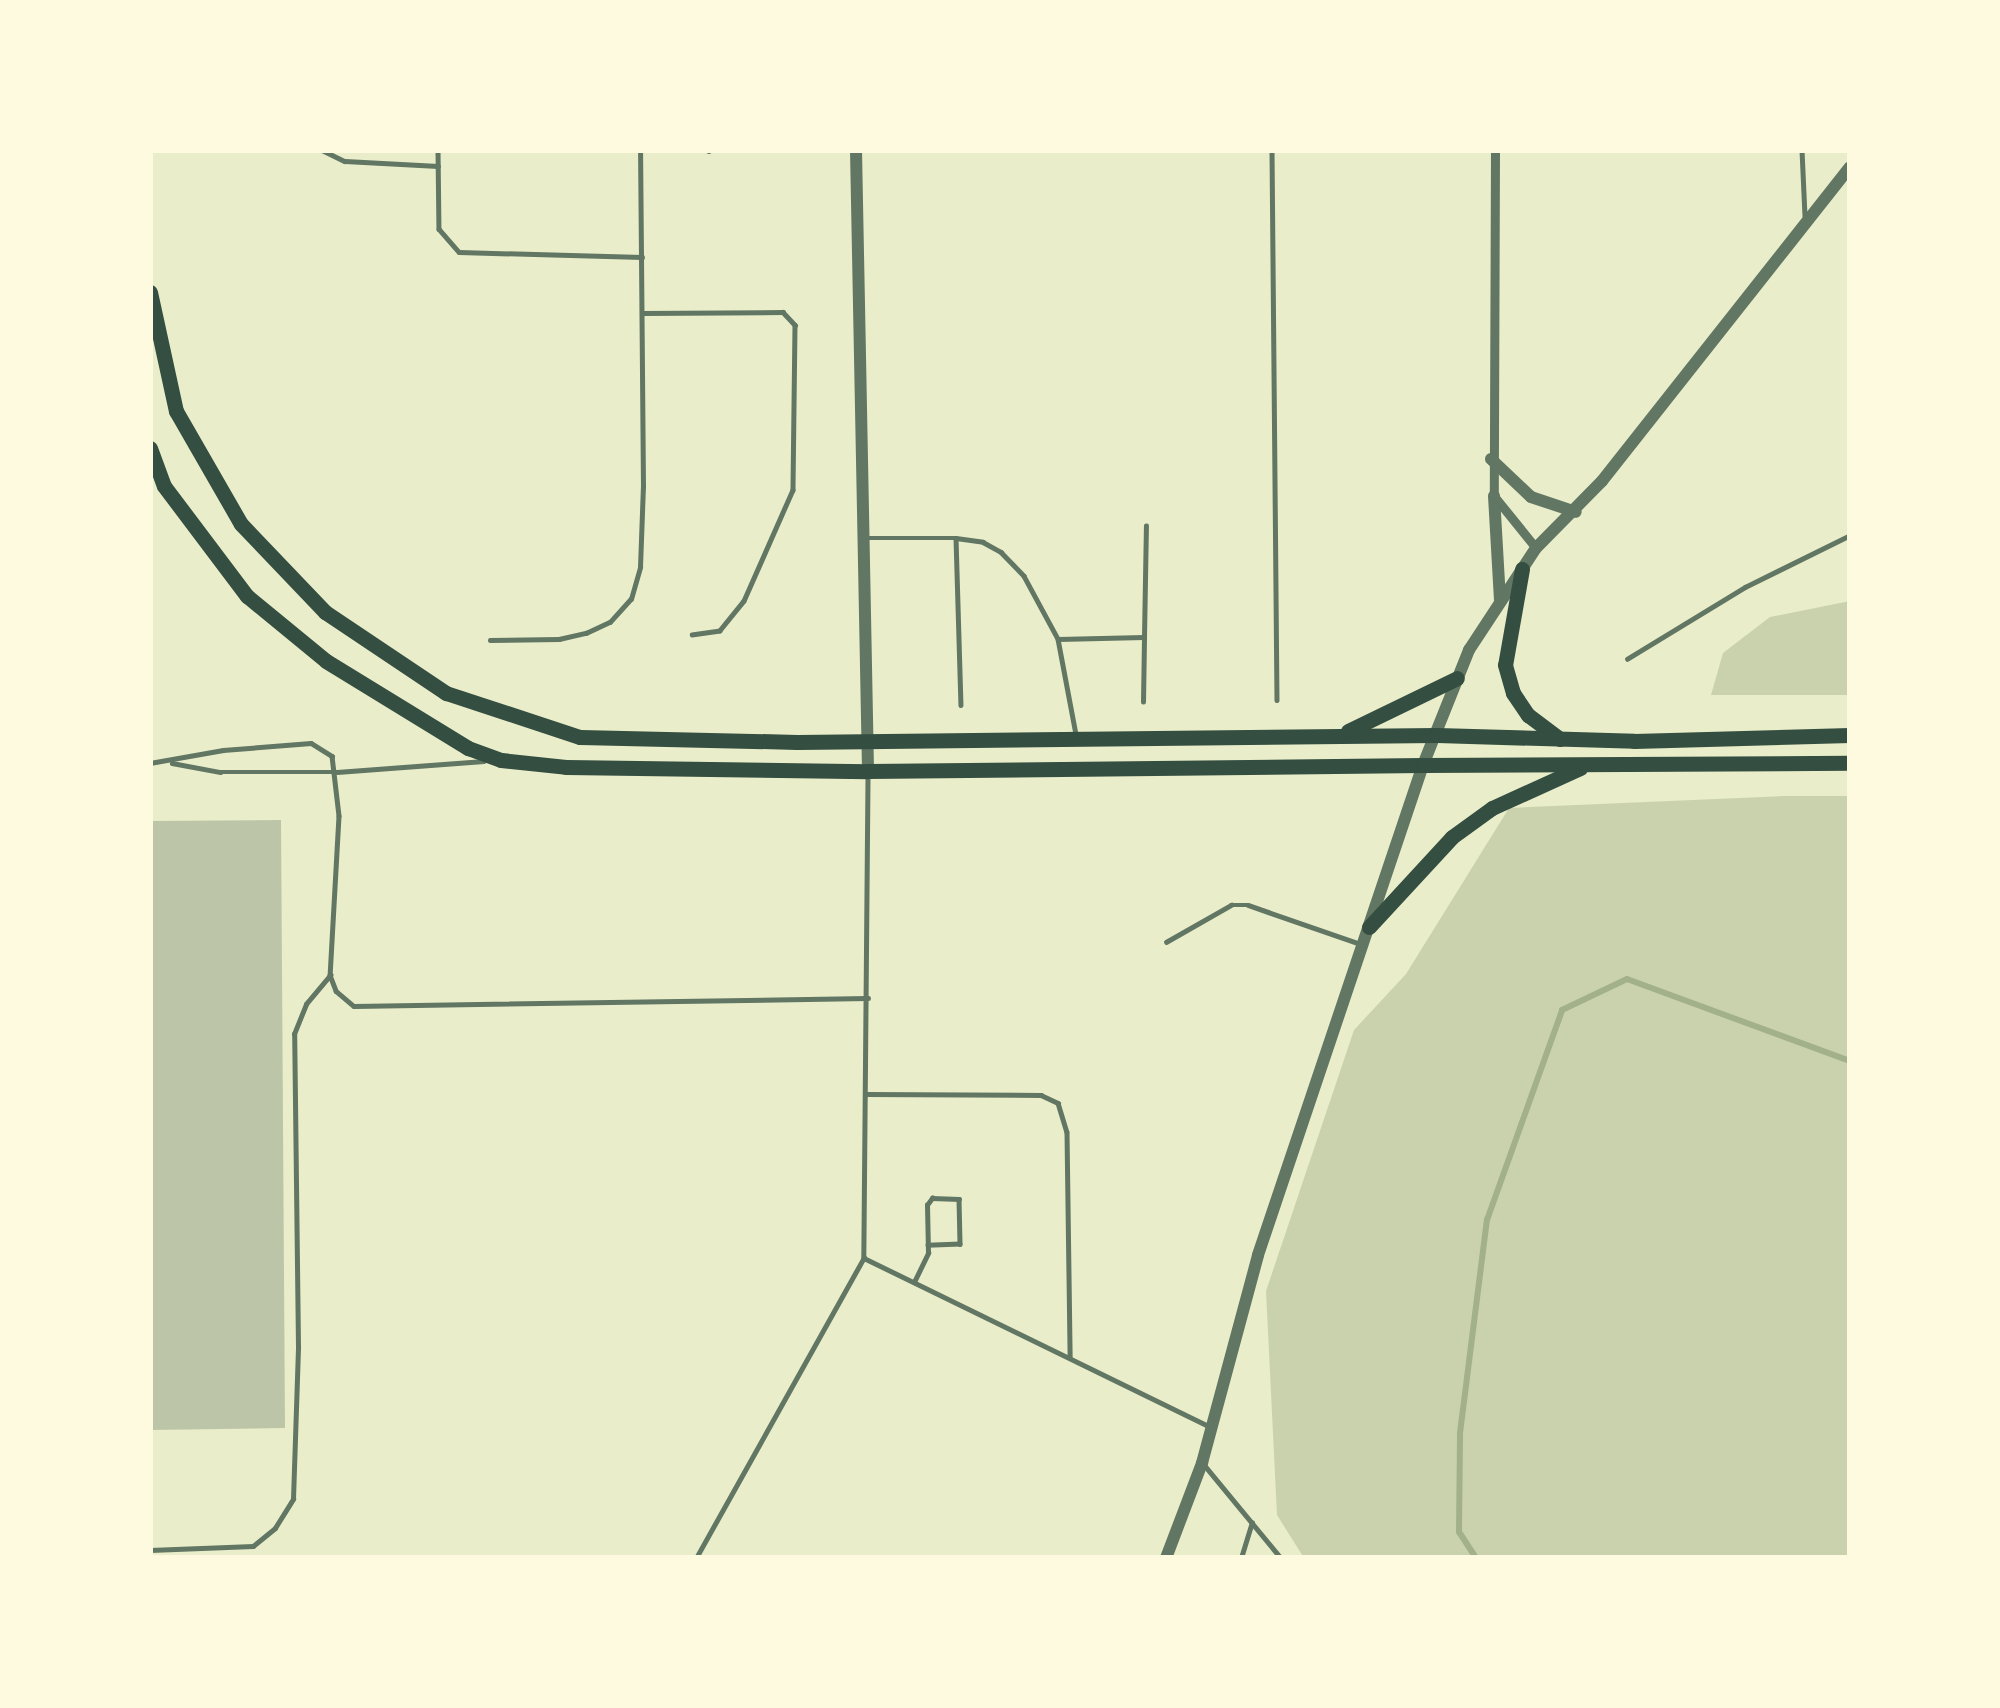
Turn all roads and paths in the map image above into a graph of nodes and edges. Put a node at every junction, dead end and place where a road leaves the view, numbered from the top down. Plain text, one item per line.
1 (322, 150) edge
2 (438, 150) edge
3 (640, 150) edge
4 (856, 150) edge
5 (1272, 150) edge
6 (1495, 150) edge
7 (1802, 150) edge
8 (438, 166) junction
9 (1850, 167) edge
10 (1805, 224) junction
11 (642, 257) junction
12 (150, 292) edge
13 (642, 313) junction
14 (150, 448) edge
15 (1491, 459) junction
16 (1494, 496) junction
17 (1576, 512) junction
18 (1146, 526) dead end
19 (1850, 535) edge
20 (863, 538) junction
21 (956, 538) junction
22 (1536, 548) junction
23 (1522, 569) junction
24 (1500, 601) junction
25 (692, 635) dead end
26 (1144, 637) junction
27 (1058, 639) junction
28 (490, 640) dead end
29 (1627, 659) dead end
30 (1457, 678) junction
31 (1277, 700) dead end
32 (1143, 702) dead end
33 (962, 705) dead end
34 (1340, 734) junction
35 (1437, 735) junction
36 (1850, 736) edge
37 (1077, 738) junction
38 (1560, 739) junction
39 (867, 741) junction
40 (501, 760) junction
41 (167, 761) junction
42 (150, 763) edge
43 (1850, 763) edge
44 (1423, 765) junction
45 (1588, 765) junction
46 (868, 771) junction
47 (338, 772) junction
48 (1369, 927) junction
49 (1166, 942) dead end
50 (1363, 945) junction
51 (330, 975) junction
52 (868, 998) junction
53 (866, 1094) junction
54 (928, 1245) junction
55 (864, 1258) junction
56 (915, 1280) junction
57 (1070, 1359) junction
58 (1209, 1426) junction
59 (1202, 1463) junction
60 (1252, 1523) junction
61 (150, 1550) edge
62 (696, 1558) edge
63 (1166, 1558) edge
64 (1241, 1558) edge
65 (1281, 1558) edge

1 - 8 lane
2 - 8 lane
3 - 11 lane
4 - 20 street
5 - 31 lane
6 - 15 street
7 - 10 lane
8 - 11 lane
9 - 10 street
10 - 17 street
11 - 13 lane
12 - 39 main road
13 - 25 lane
13 - 28 lane
14 - 40 main road
15 - 16 street
15 - 17 street
16 - 22 street
16 - 24 street
17 - 22 street
18 - 26 lane
19 - 29 lane
20 - 21 lane
20 - 39 street
21 - 27 lane
21 - 33 lane
22 - 23 street
23 - 24 street
23 - 38 main road
24 - 30 street
26 - 27 lane
26 - 32 lane
27 - 37 lane
30 - 34 main road
30 - 35 street
34 - 35 main road
34 - 37 main road
35 - 38 main road
35 - 44 street
36 - 38 main road
37 - 39 main road
39 - 46 street
40 - 46 main road
40 - 47 lane
41 - 42 lane
41 - 47 lane
41 - 47 lane
43 - 45 main road
44 - 45 main road
44 - 46 main road
44 - 48 street
45 - 48 main road
46 - 52 lane
47 - 51 lane
48 - 50 street
49 - 50 lane
50 - 58 street
51 - 52 lane
51 - 61 lane
52 - 53 lane
53 - 55 lane
53 - 57 lane
54 - 54 lane
54 - 56 lane
55 - 56 lane
55 - 62 lane
56 - 57 lane
57 - 58 lane
58 - 59 street
59 - 60 lane
59 - 63 street
60 - 64 lane
60 - 65 lane

